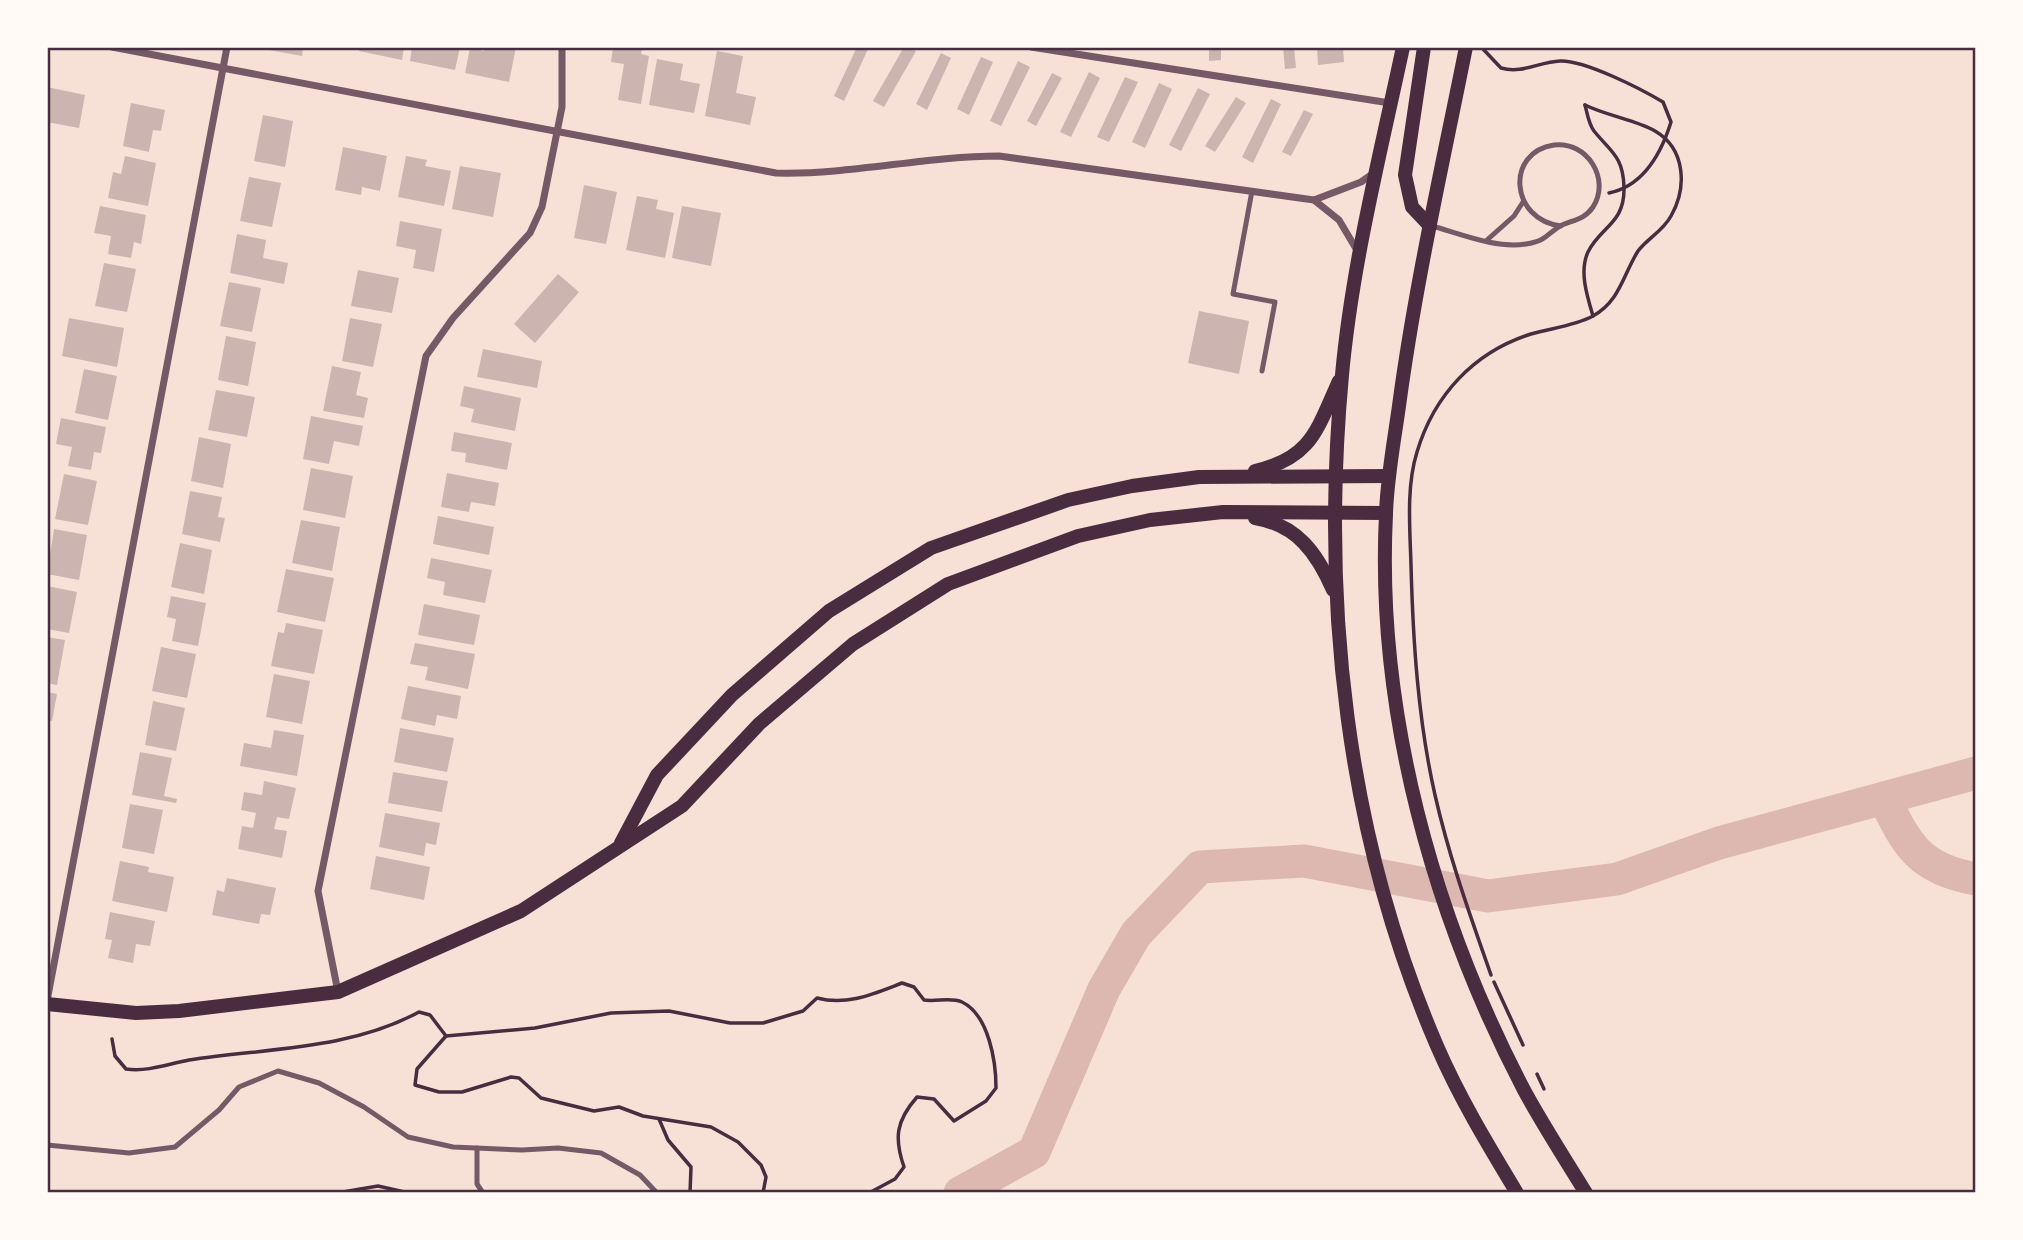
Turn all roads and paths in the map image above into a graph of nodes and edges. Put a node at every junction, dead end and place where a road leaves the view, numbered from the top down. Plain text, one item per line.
1 (112, 47) edge
2 (227, 47) edge
3 (562, 47) edge
4 (1031, 47) edge
5 (1403, 47) edge
6 (1424, 47) edge
7 (1466, 47) edge
8 (1482, 47) edge
9 (223, 69) junction
10 (1392, 103) junction
11 (1585, 105) dead end
12 (557, 133) junction
13 (1666, 139) junction
14 (1377, 171) junction
15 (1252, 191) junction
16 (1598, 196) junction
17 (1314, 200) junction
18 (1523, 202) junction
19 (1430, 226) junction
20 (1561, 226) junction
21 (1487, 240) junction
22 (1360, 257) junction
23 (1262, 371) dead end
24 (1342, 374) junction
25 (1337, 476) junction
26 (1389, 476) junction
27 (1228, 477) junction
28 (1223, 512) junction
29 (1335, 513) junction
30 (1386, 513) junction
31 (1336, 599) junction
32 (620, 844) junction
33 (338, 992) junction
34 (47, 1003) edge
35 (446, 1037) junction
36 (112, 1039) dead end
37 (1528, 1057) dead end
38 (1534, 1069) dead end
39 (1546, 1093) dead end
40 (659, 1119) junction
41 (47, 1145) edge
42 (477, 1148) junction
43 (337, 1193) edge
44 (409, 1193) edge
45 (484, 1193) edge
46 (657, 1193) edge
47 (690, 1193) edge
48 (763, 1193) edge
49 (869, 1193) edge
50 (1517, 1193) edge
51 (1586, 1193) edge

1 - 9 street
2 - 9 street
3 - 12 street
4 - 10 street
5 - 10 main road
6 - 19 main road
7 - 19 main road
8 - 13 path
9 - 12 street
9 - 34 street
10 - 14 main road
11 - 13 path
12 - 15 street
12 - 33 street
13 - 16 path
13 - 37 path
14 - 17 street
14 - 22 main road
15 - 17 street
15 - 23 lane
16 - 18 lane
16 - 20 lane
17 - 22 street
18 - 20 lane
18 - 21 lane
19 - 21 lane
19 - 26 main road
20 - 21 lane
22 - 24 main road
24 - 25 main road
24 - 27 main road
25 - 26 main road
25 - 27 main road
25 - 29 main road
26 - 30 main road
27 - 32 main road
28 - 29 main road
28 - 31 main road
28 - 32 main road
29 - 30 main road
29 - 31 main road
30 - 51 main road
31 - 50 main road
32 - 33 main road
33 - 34 main road
35 - 36 path
35 - 40 path
35 - 49 path
38 - 39 path
40 - 47 path
40 - 48 path
41 - 42 lane
42 - 45 lane
42 - 46 lane
43 - 44 path

